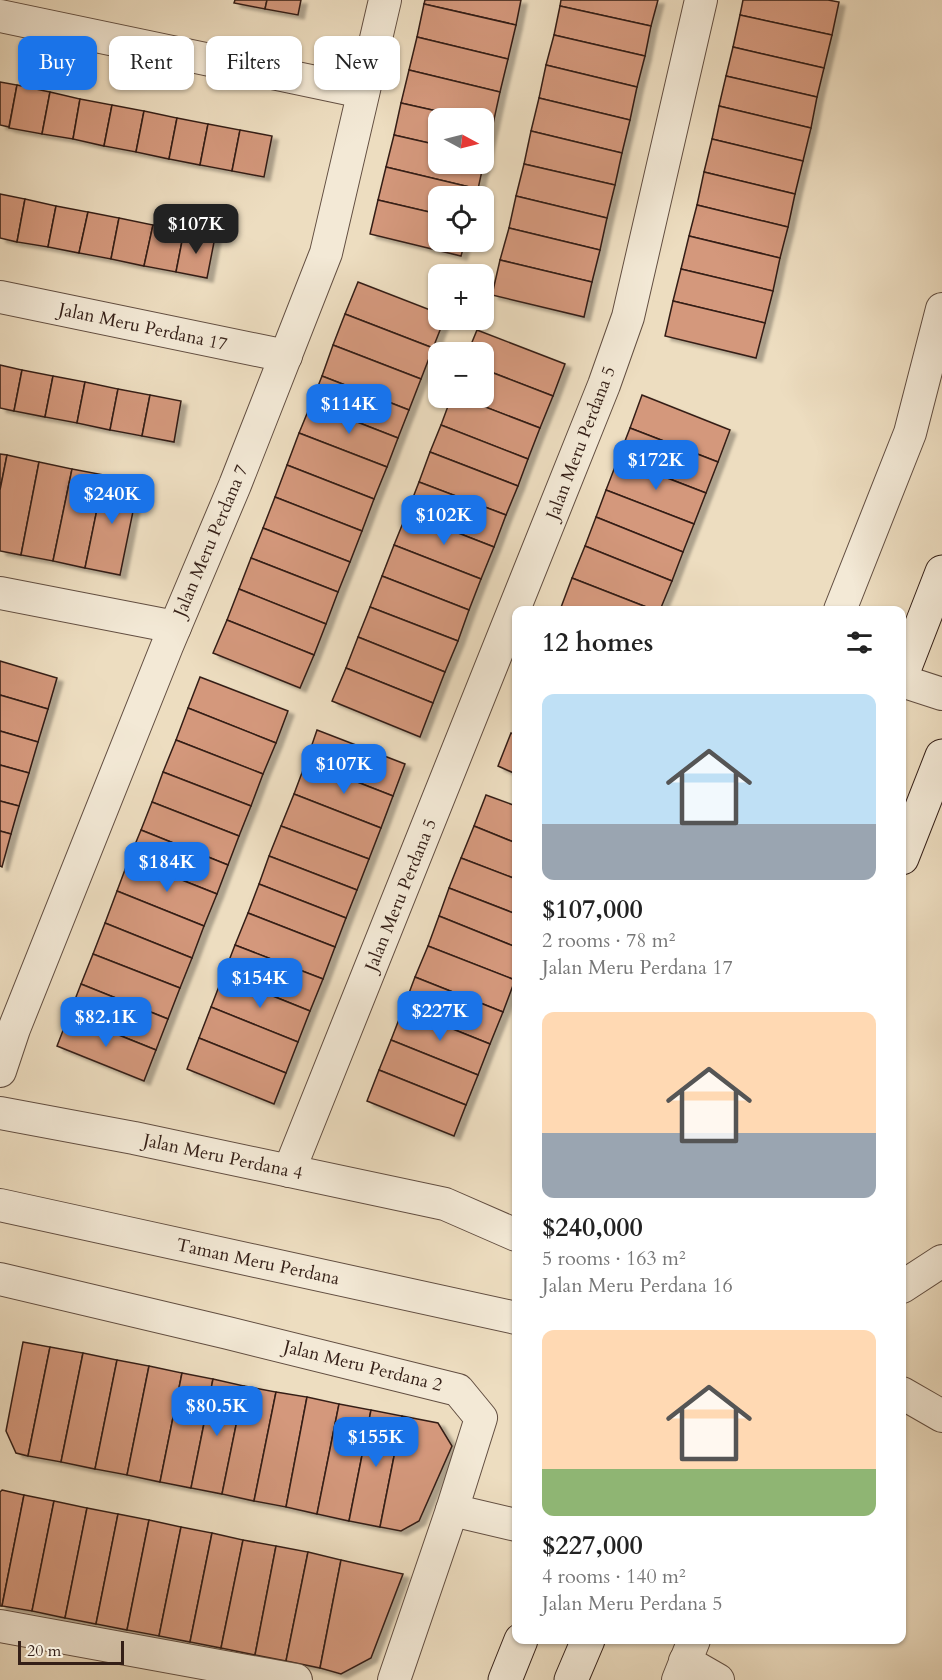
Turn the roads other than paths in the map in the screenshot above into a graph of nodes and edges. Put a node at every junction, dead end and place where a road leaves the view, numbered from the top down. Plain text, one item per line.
1 (385, 0) edge
2 (701, 0) edge
3 (0, 16) edge
4 (363, 92) junction
5 (0, 297) edge
6 (942, 309) edge
7 (286, 356) junction
8 (942, 572) edge
9 (0, 593) edge
10 (516, 606) edge
11 (842, 606) edge
12 (512, 615) edge
13 (175, 627) junction
14 (906, 665) edge
15 (906, 682) edge
16 (942, 694) edge
17 (942, 756) edge
18 (906, 848) edge
19 (0, 1071) edge
20 (0, 1113) edge
21 (290, 1171) junction
22 (0, 1205) edge
23 (512, 1233) edge
24 (942, 1261) edge
25 (0, 1279) edge
26 (906, 1284) edge
27 (512, 1317) edge
28 (906, 1395) edge
29 (942, 1416) edge
30 (452, 1510) junction
31 (512, 1524) edge
32 (0, 1626) edge
33 (519, 1644) edge
34 (586, 1644) edge
35 (686, 1660) edge
36 (296, 1680) edge
37 (394, 1680) edge
38 (505, 1680) edge
39 (571, 1680) edge
40 (718, 1680) edge

1 - 4 street, Jalan Meru Perdana 7
2 - 10 street, Jalan Meru Perdana 5
3 - 4 street
4 - 7 street, Jalan Meru Perdana 7
5 - 7 street, Jalan Meru Perdana 17
6 - 11 street
7 - 13 street, Jalan Meru Perdana 7
8 - 14 main road
9 - 13 street
12 - 21 street, Jalan Meru Perdana 5
13 - 19 street, Jalan Meru Perdana 7
15 - 16 street
17 - 18 main road
20 - 21 street, Jalan Meru Perdana 4
21 - 23 street, Jalan Meru Perdana 4
22 - 27 street, Taman Meru Perdana
24 - 26 street
25 - 30 street, Jalan Meru Perdana 2
28 - 29 street
30 - 31 street
30 - 37 street, Jalan Meru Perdana 2
32 - 36 street
33 - 38 main road
34 - 39 main road
35 - 40 street

